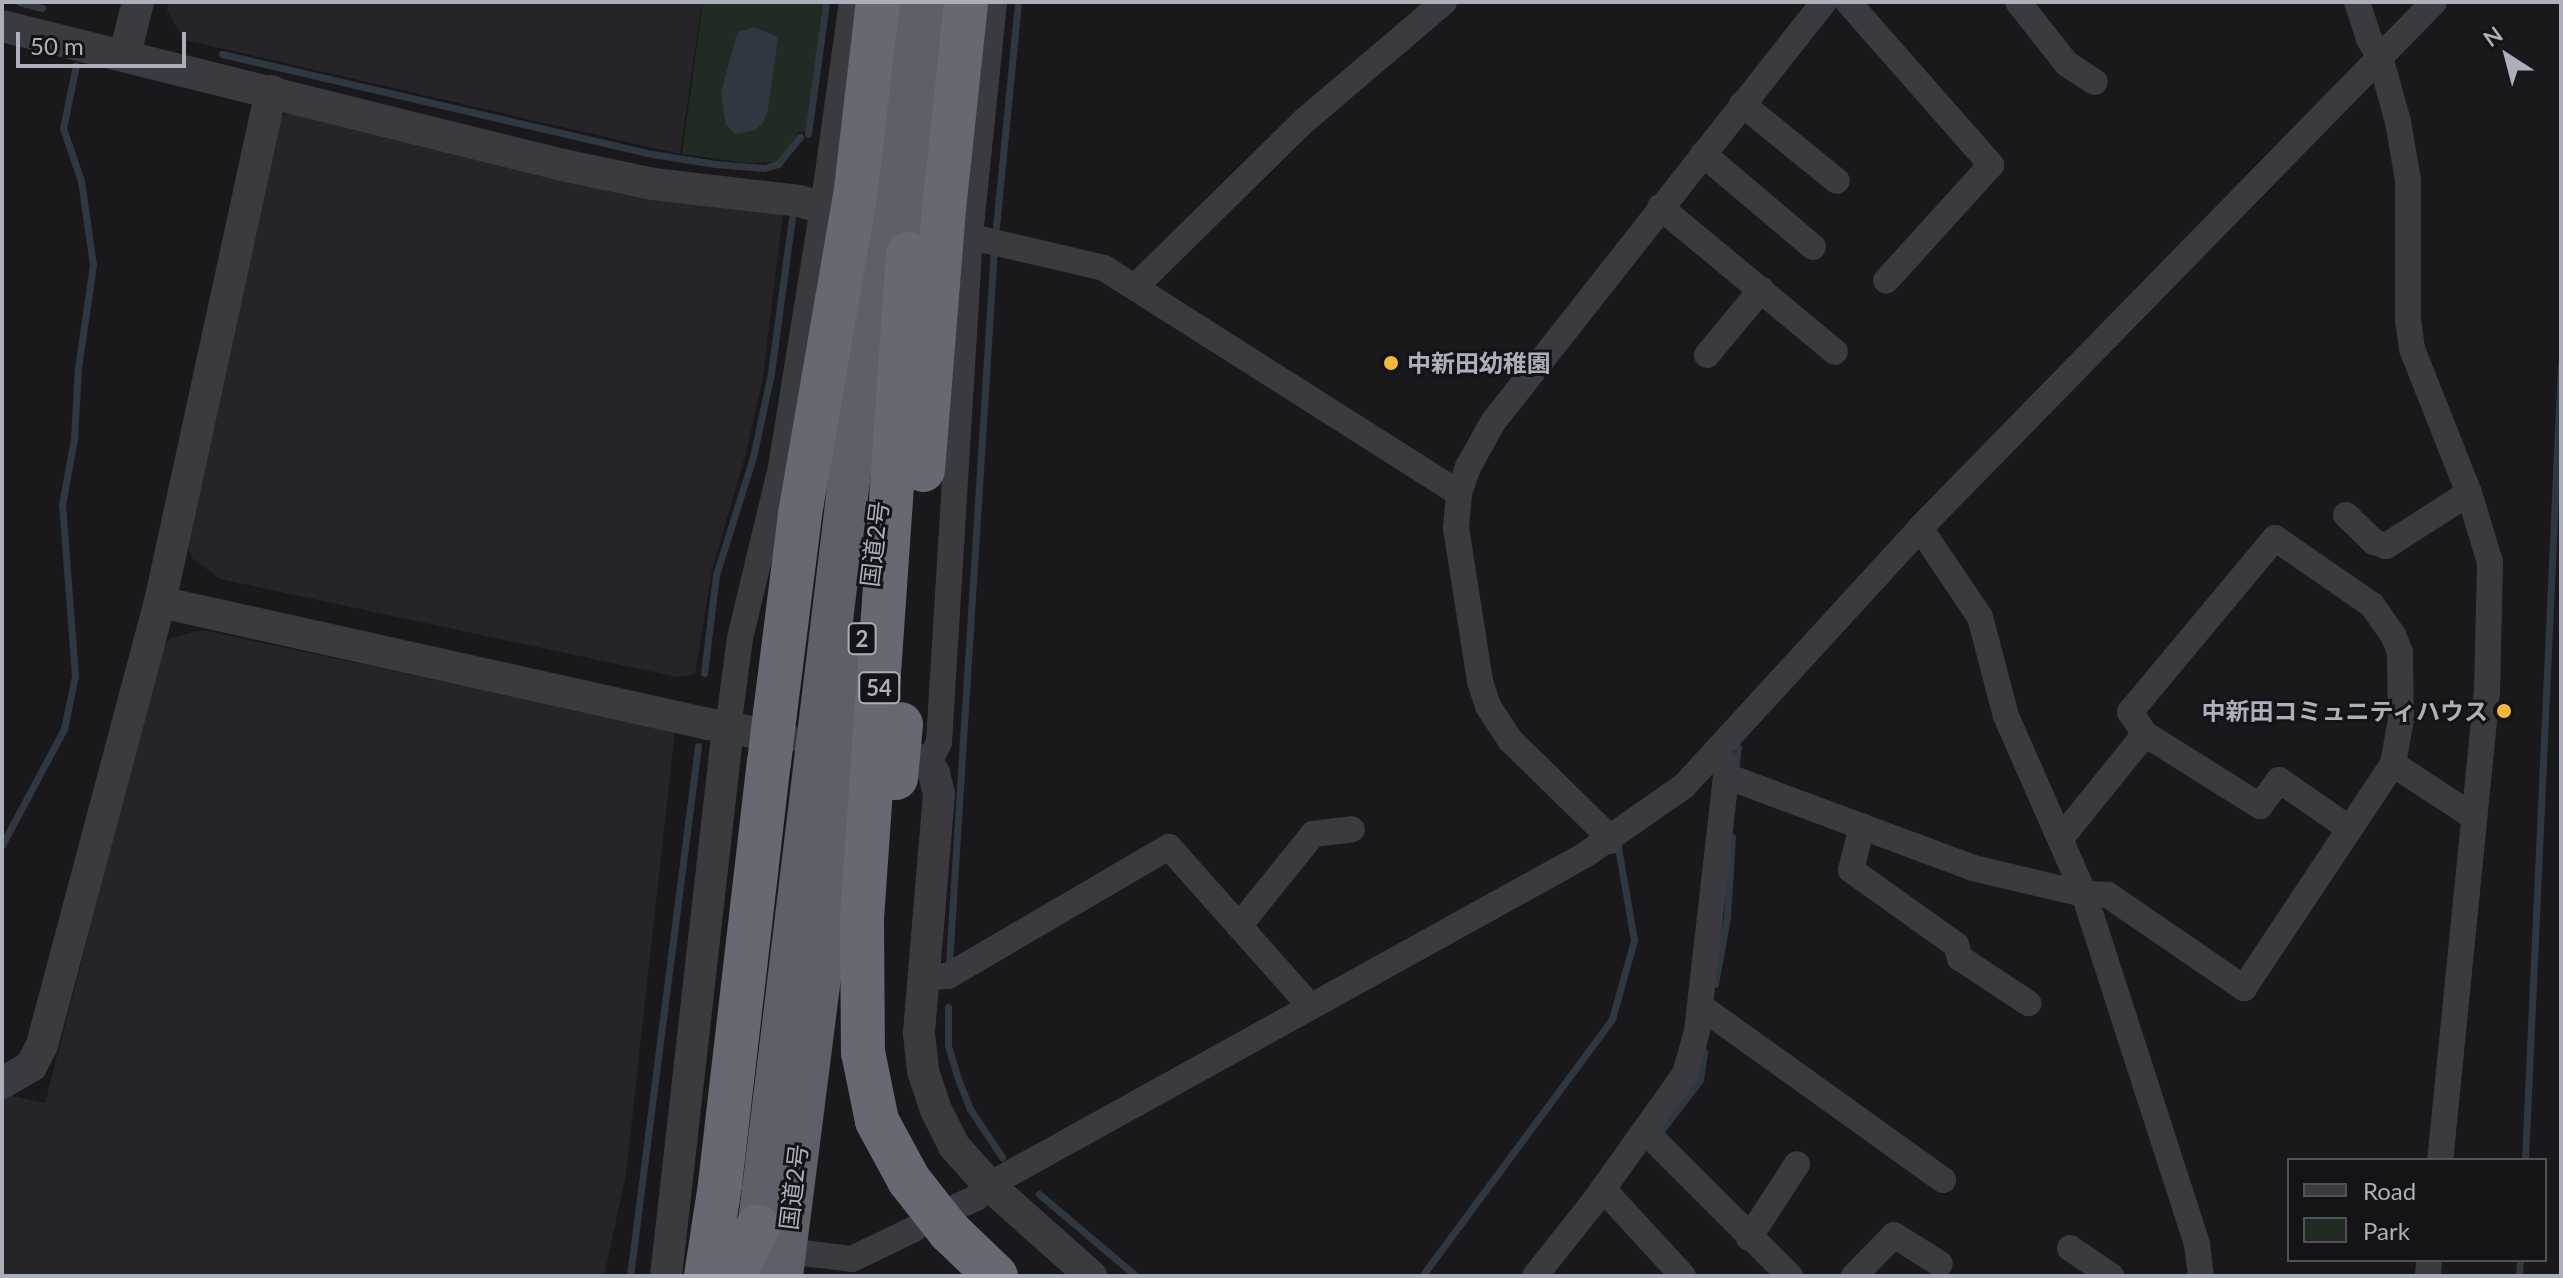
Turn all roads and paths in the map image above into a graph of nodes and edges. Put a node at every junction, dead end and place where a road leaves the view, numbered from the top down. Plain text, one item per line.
1 (138, 2) edge
2 (852, 2) edge
3 (878, 2) edge
4 (907, 2) edge
5 (939, 2) edge
6 (966, 2) edge
7 (994, 2) edge
8 (1444, 2) edge
9 (1824, 2) edge
10 (1848, 2) edge
11 (2018, 2) edge
12 (2357, 2) edge
13 (2434, 2) edge
14 (2, 26) edge
15 (125, 54) junction
16 (2380, 57) junction
17 (2095, 82) dead end
18 (271, 91) junction
19 (1749, 109) junction
20 (1710, 160) junction
21 (1837, 181) dead end
22 (830, 211) junction
23 (1667, 213) junction
24 (962, 234) junction
25 (1813, 247) dead end
26 (908, 254) junction
27 (1886, 281) dead end
28 (1136, 286) junction
29 (1761, 290) junction
30 (1835, 352) dead end
31 (1707, 355) dead end
32 (1459, 493) junction
33 (2469, 493) junction
34 (2346, 515) dead end
35 (1920, 528) junction
36 (160, 602) junction
37 (728, 728) junction
38 (2145, 734) junction
39 (776, 738) junction
40 (1723, 745) junction
41 (904, 755) junction
42 (2393, 764) junction
43 (1732, 777) junction
44 (2474, 817) junction
45 (1862, 826) junction
46 (1352, 829) dead end
47 (2350, 829) junction
48 (1614, 838) junction
49 (2061, 838) junction
50 (2084, 894) junction
51 (1239, 926) junction
52 (923, 978) junction
53 (2028, 1003) dead end
54 (1310, 1006) junction
55 (1706, 1011) junction
56 (2, 1083) edge
57 (877, 1121) junction
58 (1651, 1137) junction
59 (2440, 1158) edge
60 (1797, 1164) dead end
61 (1943, 1180) dead end
62 (989, 1185) junction
63 (1608, 1194) junction
64 (954, 1208) dead end
65 (758, 1226) junction
66 (914, 1229) dead end
67 (1749, 1238) junction
68 (2070, 1248) dead end
69 (692, 1250) edge
70 (793, 1264) edge
71 (1940, 1264) dead end
72 (666, 1276) edge
73 (734, 1276) edge
74 (752, 1276) edge
75 (996, 1276) edge
76 (1091, 1276) edge
77 (1535, 1276) edge
78 (1683, 1276) edge
79 (1790, 1276) edge
80 (1854, 1276) edge
81 (2111, 1276) edge
82 (2201, 1276) edge

1 - 15 street
2 - 22 street
3 - 39 highway
4 - 65 highway, 国道2号 / 2
5 - 26 highway, 国道2号 / 2
6 - 41 highway
7 - 24 street
8 - 28 street
9 - 19 street
10 - 27 street
11 - 17 street
12 - 16 street
13 - 16 street
14 - 15 street
15 - 18 street
16 - 33 street
16 - 35 street
18 - 22 street
18 - 36 street
19 - 20 street
19 - 21 street
20 - 23 street
20 - 25 street
22 - 37 street
23 - 29 street
23 - 32 street
24 - 28 street
24 - 41 street
26 - 57 highway, 54
26 - 70 highway, 国道2号 / 2
28 - 32 street
29 - 30 street
29 - 31 street
32 - 48 street
33 - 34 street
33 - 44 street
35 - 40 street
35 - 49 street
36 - 37 street
36 - 56 street
37 - 39 street
37 - 69 street
38 - 42 street
38 - 47 street
38 - 49 street
39 - 69 highway
40 - 43 street
40 - 48 street
41 - 52 street
41 - 57 highway
42 - 44 street
42 - 47 street
43 - 45 street
43 - 55 street
44 - 59 street
45 - 50 street
45 - 53 street
46 - 51 street
47 - 50 street
48 - 54 street
49 - 50 street
50 - 82 street
51 - 52 street
51 - 54 street
52 - 62 street
54 - 62 street
55 - 58 street
55 - 61 street
57 - 75 highway, 54
58 - 63 street
58 - 67 street
60 - 67 street
62 - 64 street
62 - 76 street
63 - 77 street
63 - 78 street
65 - 73 highway
65 - 74 highway, 国道2号 / 2
66 - 70 street
67 - 79 street
68 - 81 street
69 - 72 street
71 - 80 street

